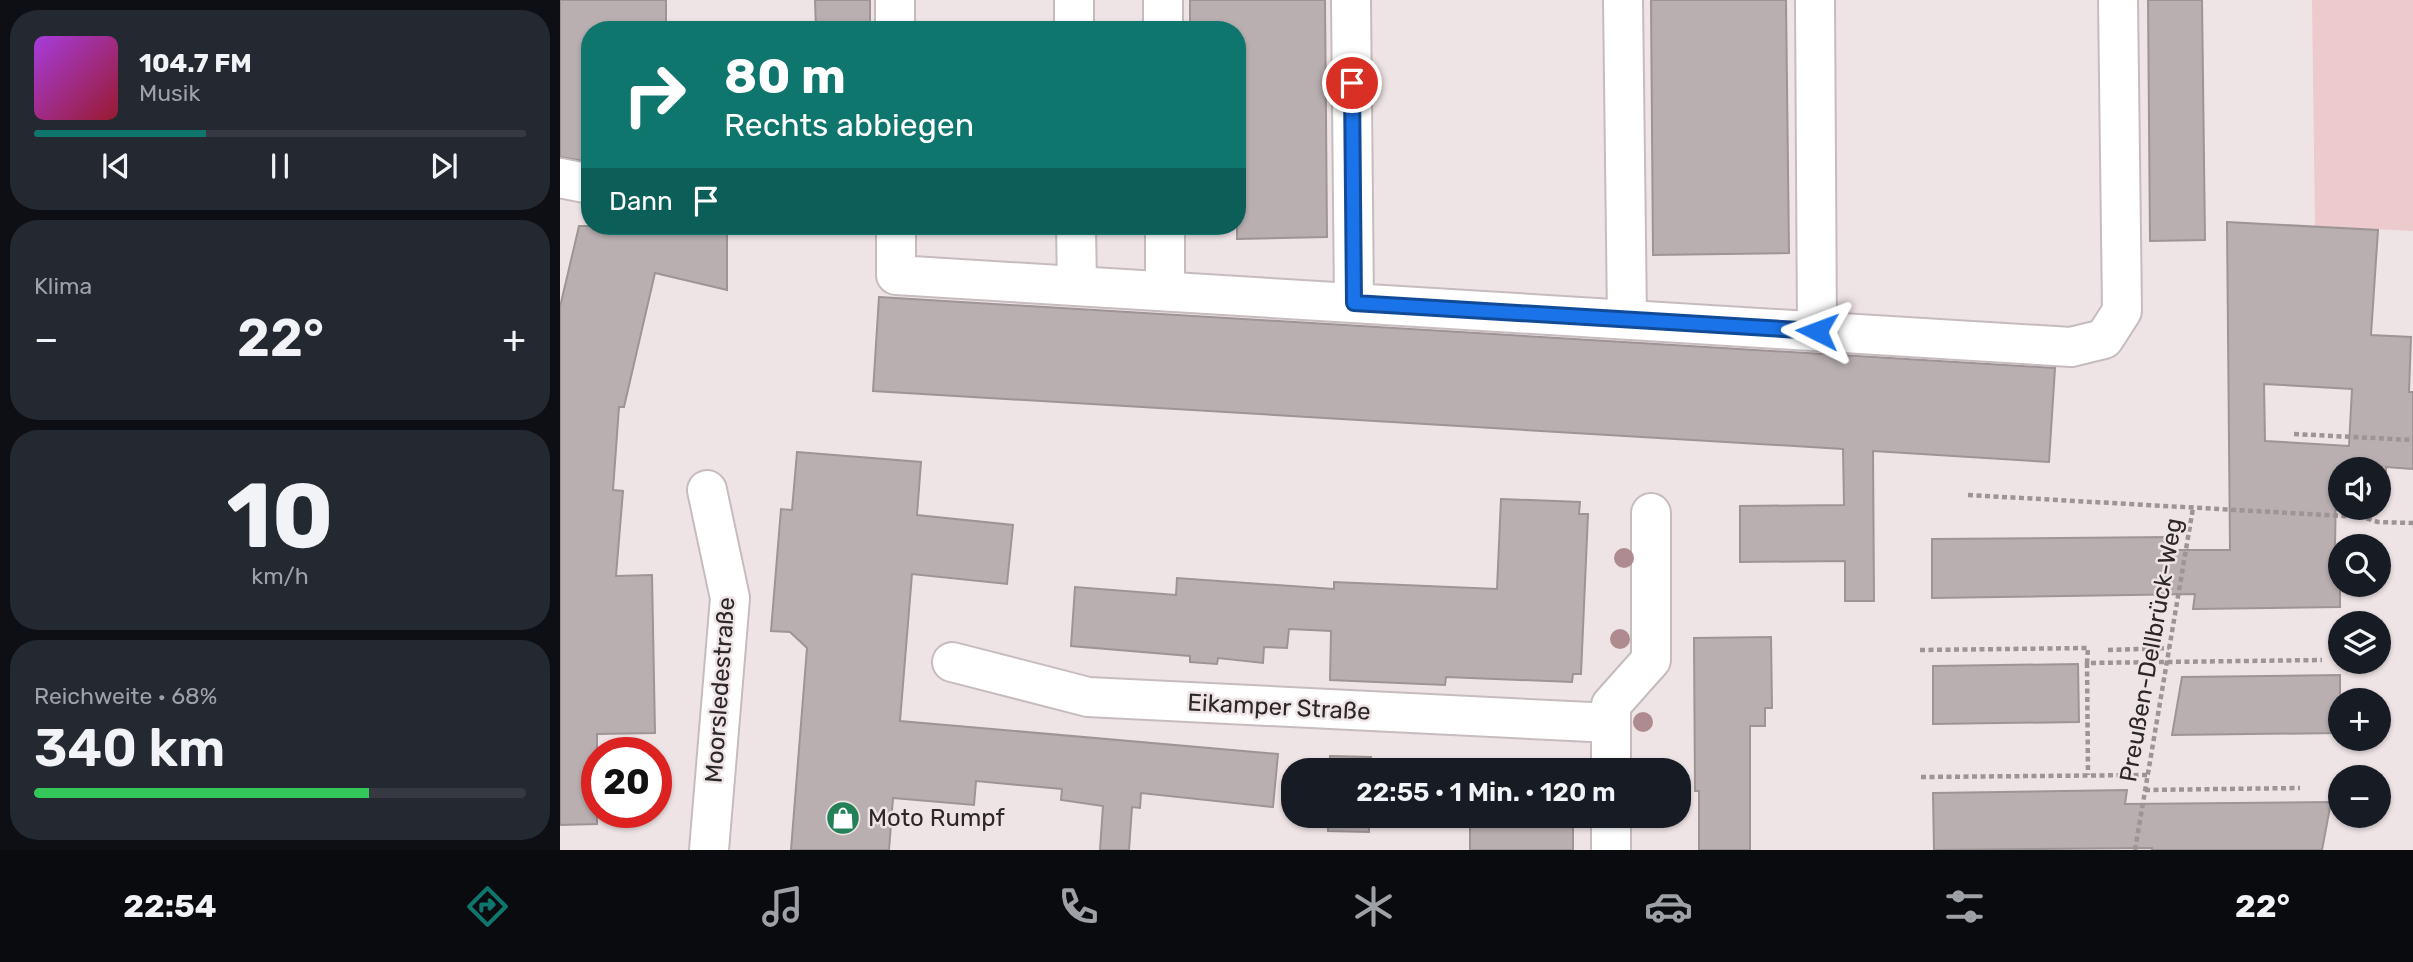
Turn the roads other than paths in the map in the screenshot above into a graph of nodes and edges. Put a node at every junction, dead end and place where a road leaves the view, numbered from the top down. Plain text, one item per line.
1 (895, 0) edge
2 (1074, 0) edge
3 (1163, 0) edge
4 (1351, 0) edge
5 (1623, 0) edge
6 (1815, 0) edge
7 (2119, 0) edge
8 (895, 21) edge
9 (1074, 21) edge
10 (1163, 21) edge
11 (560, 178) edge
12 (581, 182) edge
13 (896, 235) edge
14 (1076, 235) edge
15 (1165, 235) edge
16 (1077, 286) junction
17 (1165, 291) junction
18 (1354, 303) junction
19 (1627, 320) junction
20 (1817, 331) junction
21 (707, 491) dead end
22 (1651, 513) dead end
23 (952, 662) dead end
24 (1611, 723) junction
25 (1611, 758) edge
26 (1611, 828) edge
27 (709, 850) edge
28 (1611, 850) edge

1 - 8 street
2 - 9 street
3 - 10 street
4 - 18 street
5 - 19 street
6 - 20 street
7 - 20 street
11 - 12 street
13 - 16 street
14 - 16 street
15 - 17 street
16 - 17 street
17 - 18 street
18 - 19 street
19 - 20 street
21 - 27 street, Moorsledestraße
22 - 24 street
23 - 24 street, Eikamper Straße
24 - 25 street
26 - 28 street

